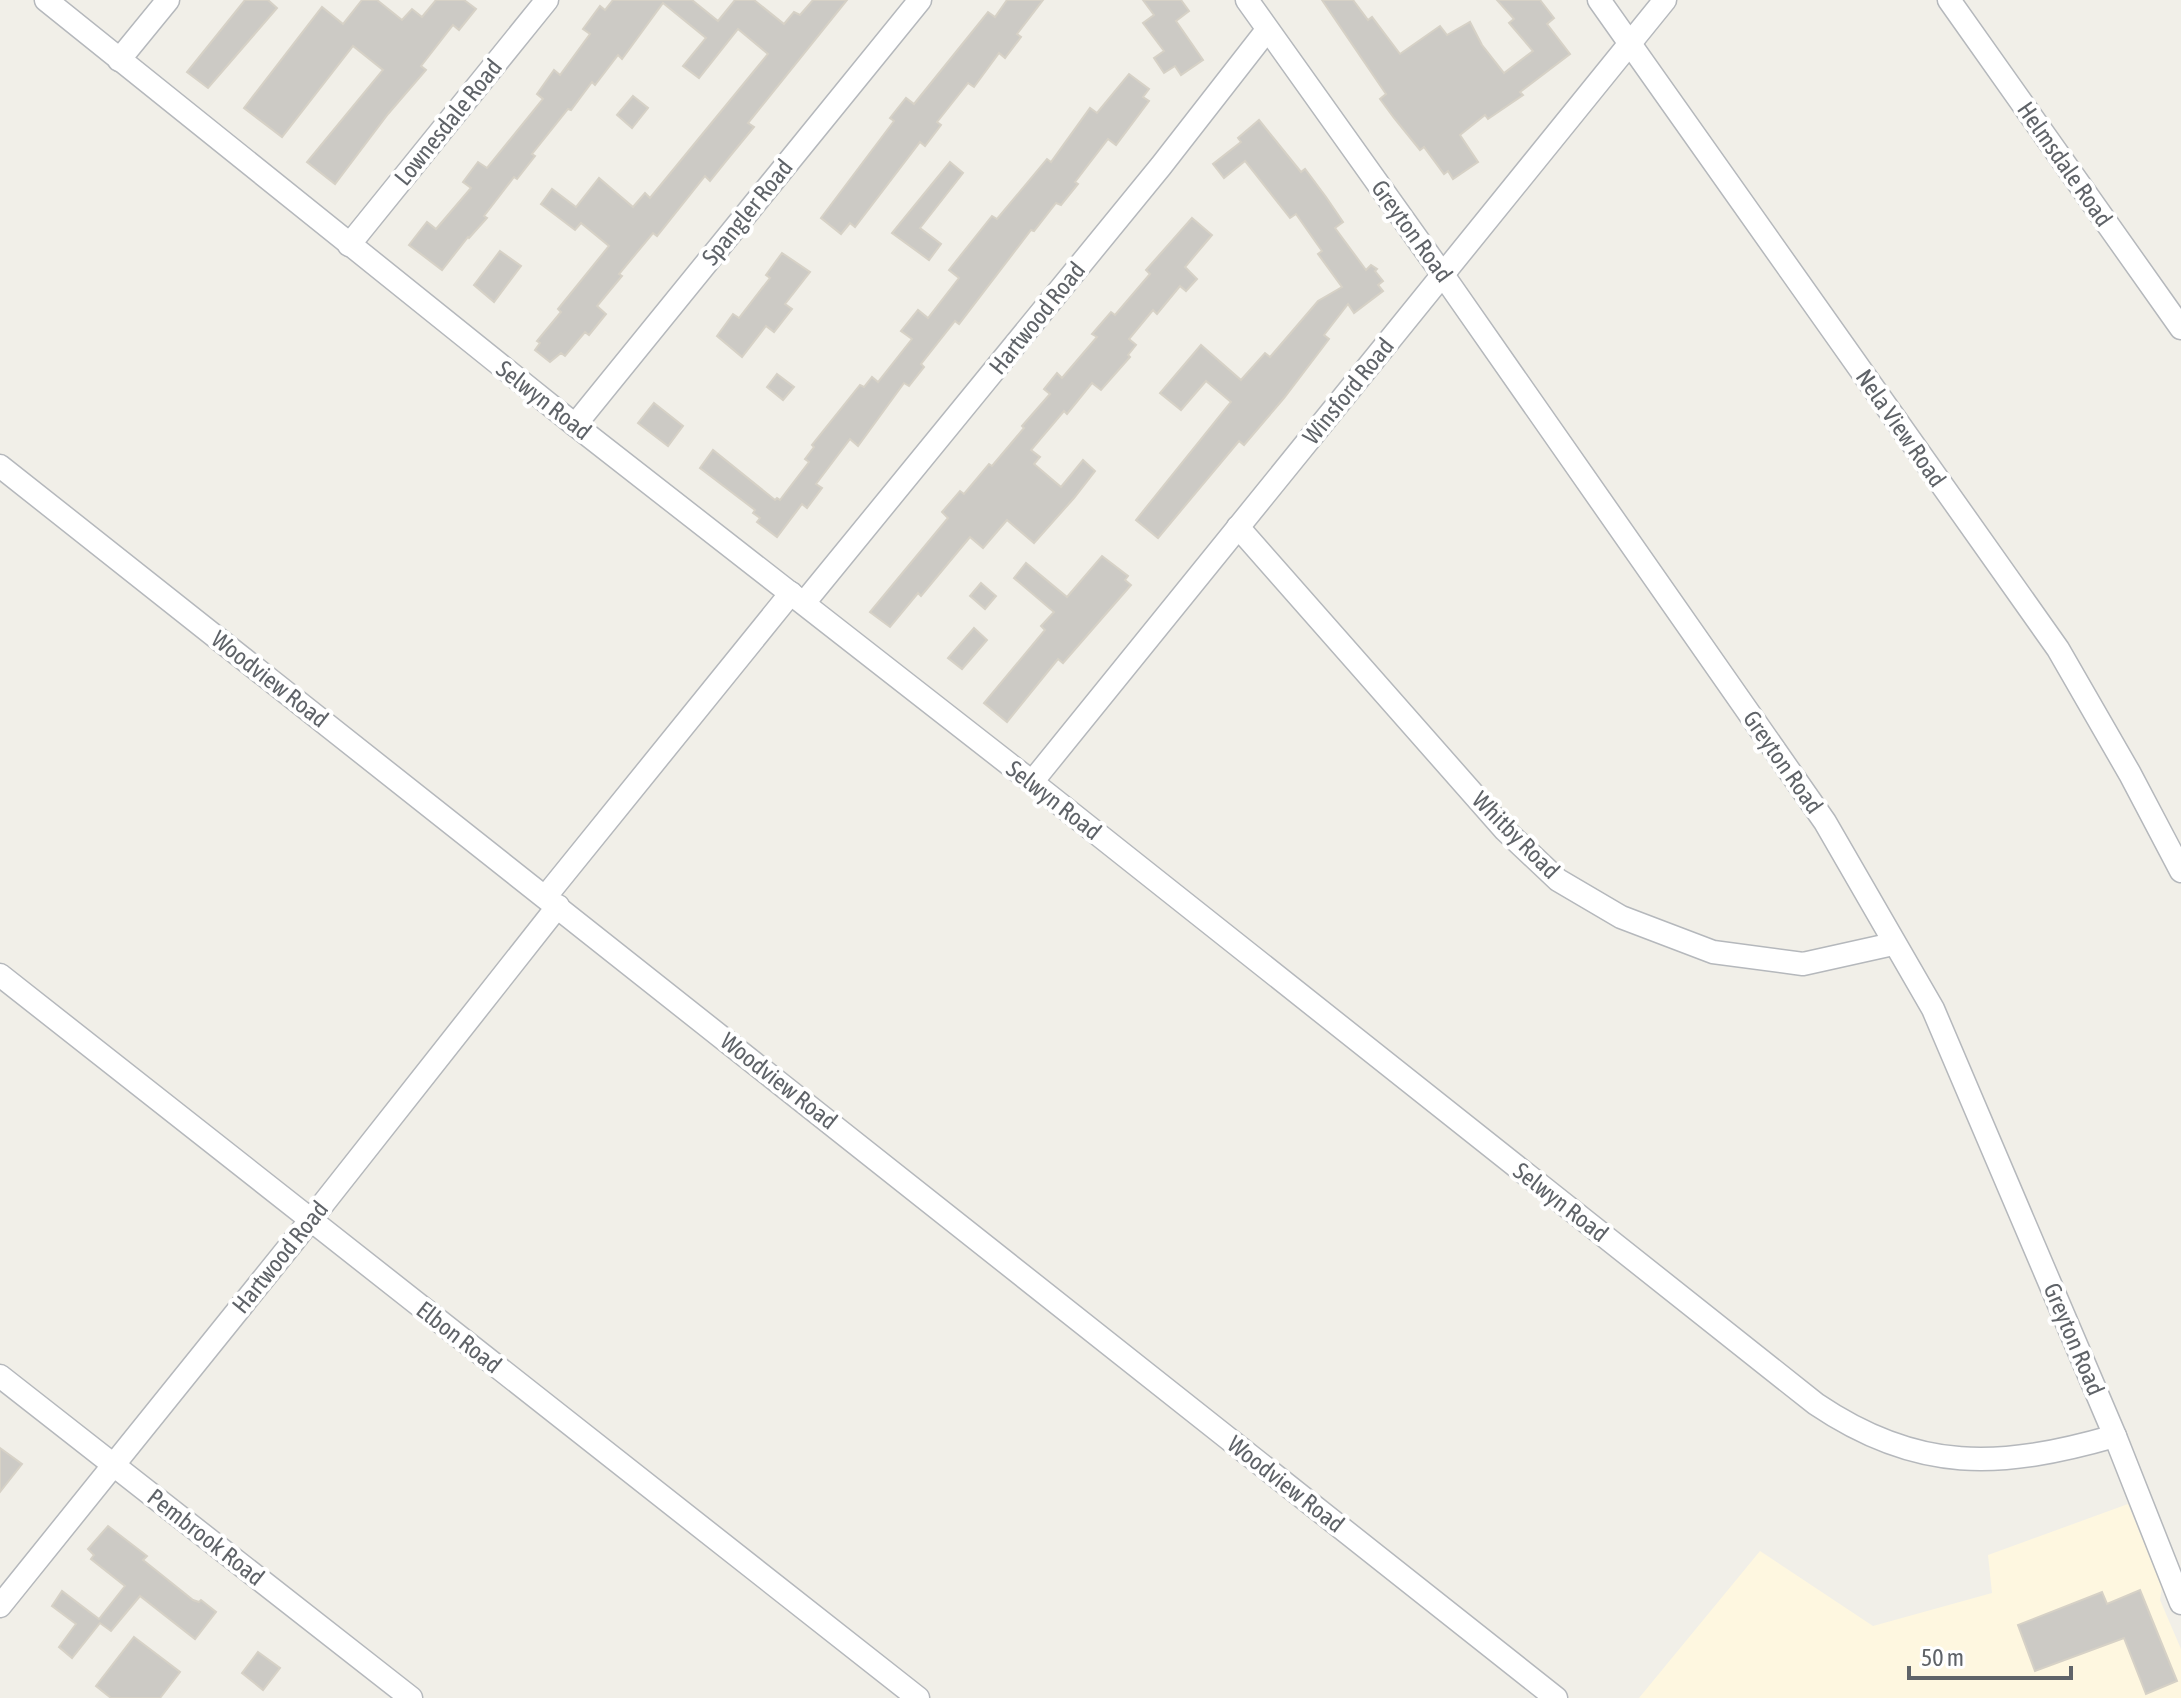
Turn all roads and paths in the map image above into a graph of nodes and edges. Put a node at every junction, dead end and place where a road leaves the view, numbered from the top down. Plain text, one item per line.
1 (46, 0) edge
2 (168, 0) edge
3 (547, 0) edge
4 (920, 0) edge
5 (1247, 0) edge
6 (1599, 0) edge
7 (1665, 0) edge
8 (1949, 0) edge
9 (1267, 30) junction
10 (1629, 44) junction
11 (119, 60) junction
12 (349, 245) junction
13 (1443, 275) junction
14 (2181, 328) edge
15 (575, 425) junction
16 (0, 466) edge
17 (1238, 527) junction
18 (797, 598) junction
19 (1032, 782) junction
20 (2181, 871) edge
21 (552, 901) junction
22 (1893, 944) junction
23 (0, 975) edge
24 (310, 1220) junction
25 (0, 1376) edge
26 (2115, 1436) junction
27 (114, 1464) junction
28 (2181, 1603) edge
29 (0, 1606) edge
30 (411, 1698) edge
31 (918, 1698) edge
32 (1556, 1698) edge

1 - 11 street, Selwyn Road
2 - 11 street
3 - 12 street, Lownesdale Road
4 - 15 street, Spangler Road
5 - 9 street, Greyton Road
6 - 10 street, Nela View Road
7 - 10 street, Winsford Road
8 - 14 street, Helmsdale Road
9 - 13 street, Greyton Road
9 - 18 street, Hartwood Road
10 - 13 street, Winsford Road
10 - 20 street, Nela View Road
11 - 12 street, Selwyn Road
12 - 15 street, Selwyn Road
13 - 17 street, Winsford Road
13 - 22 street, Greyton Road
15 - 18 street, Selwyn Road
16 - 21 street, Woodview Road
17 - 19 street, Winsford Road
17 - 22 street, Whitby Road
18 - 19 street, Selwyn Road
18 - 21 street, Hartwood Road
19 - 26 street, Selwyn Road
21 - 24 street, Hartwood Road
21 - 32 street, Woodview Road
22 - 26 street, Greyton Road
23 - 24 street, Elbon Road
24 - 27 street, Hartwood Road
24 - 31 street, Elbon Road
25 - 27 street, Pembrook Road
26 - 28 street, Greyton Road
27 - 29 street, Hartwood Road
27 - 30 street, Pembrook Road

